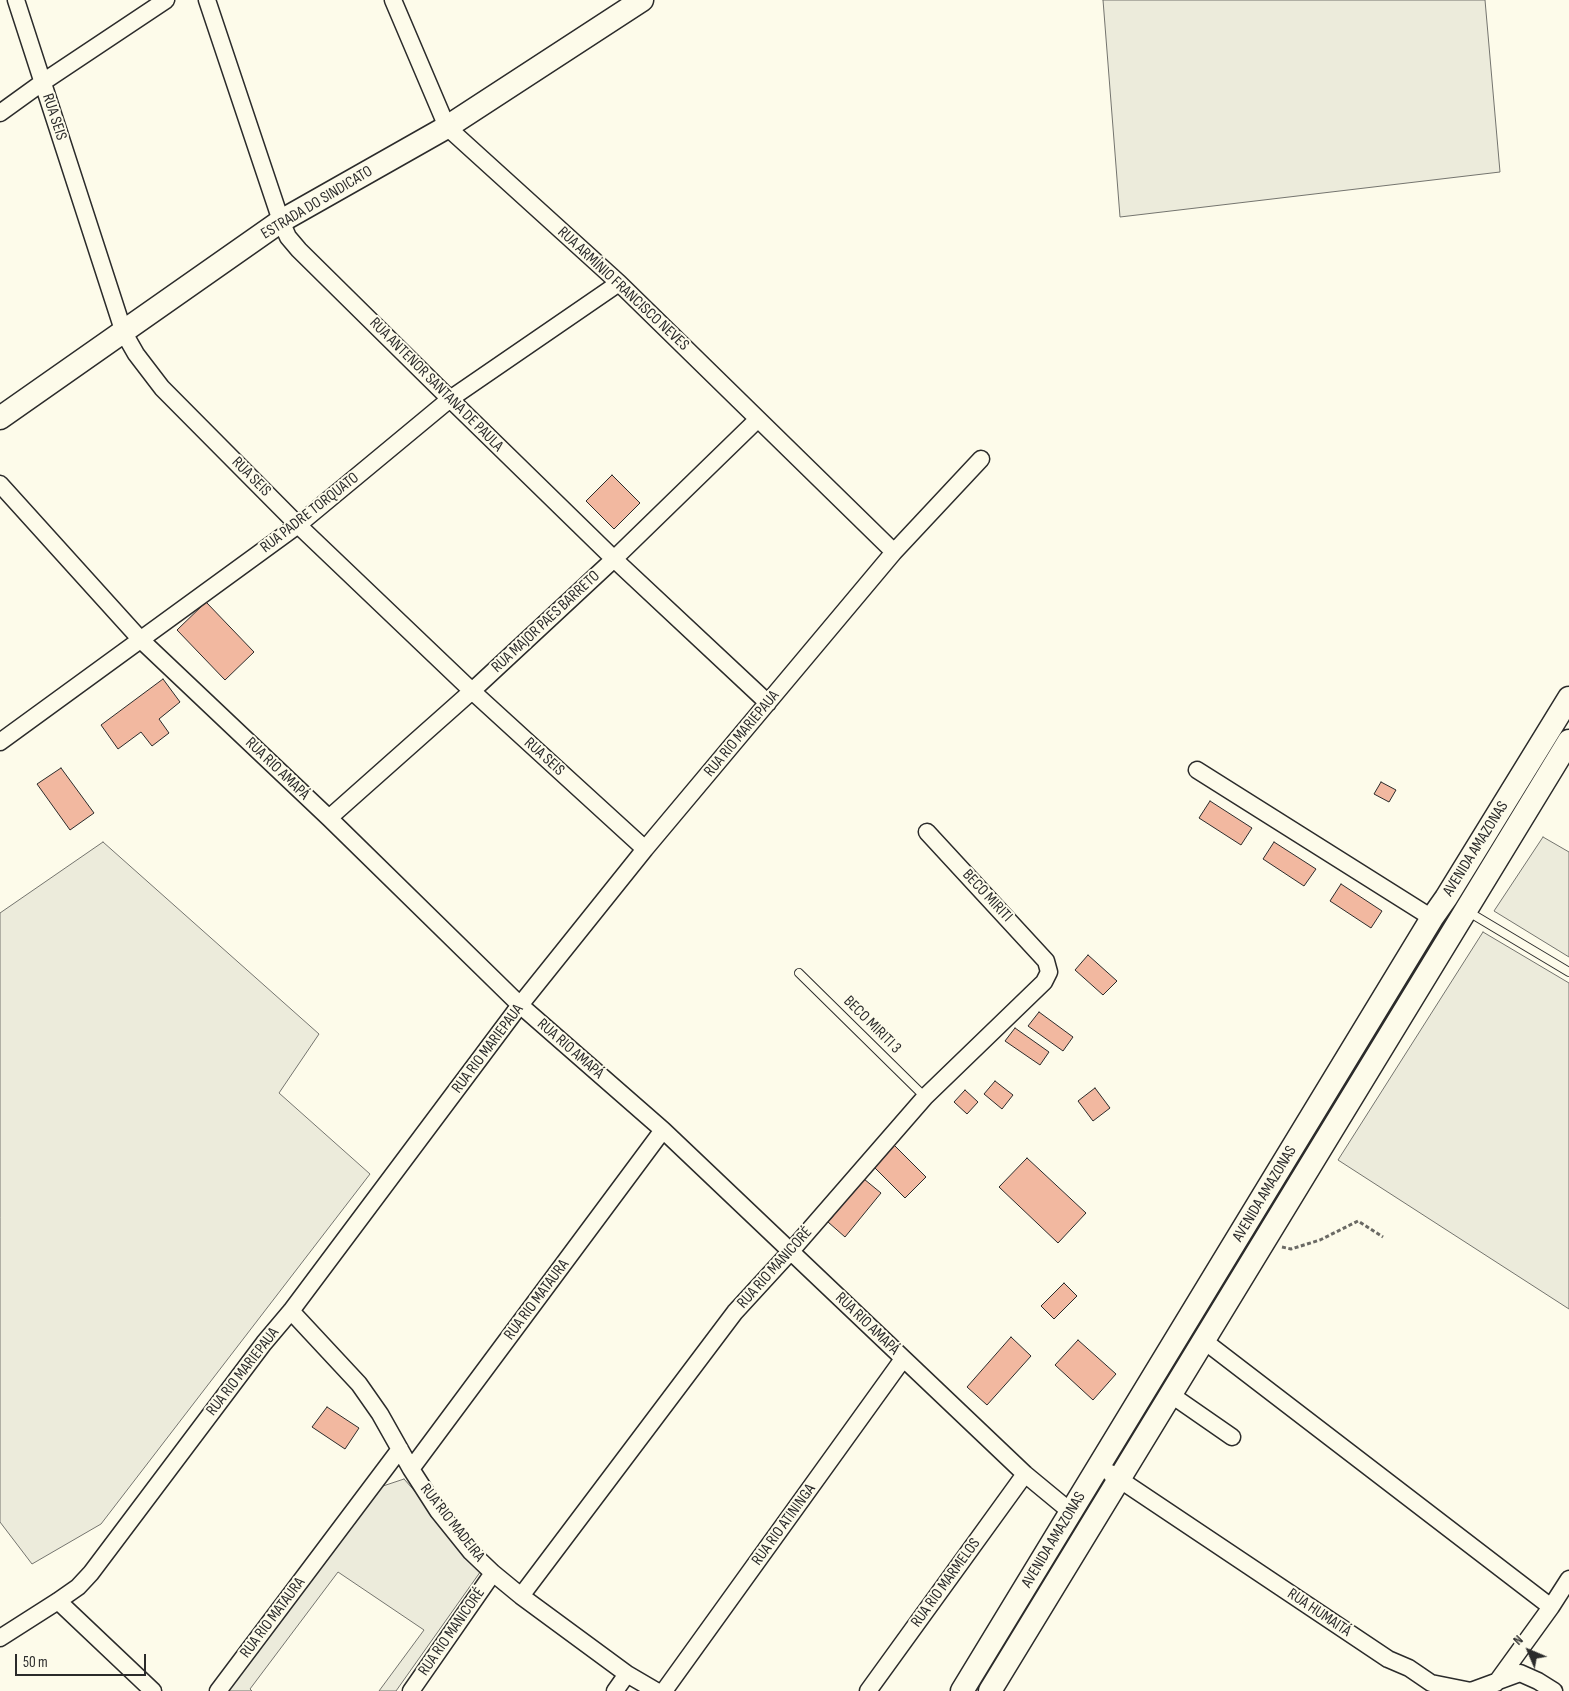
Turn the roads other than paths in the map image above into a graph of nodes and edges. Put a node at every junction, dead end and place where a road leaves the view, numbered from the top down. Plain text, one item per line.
1 (16, 0) edge
2 (166, 0) edge
3 (208, 0) edge
4 (394, 0) edge
5 (642, 0) edge
6 (43, 82) junction
7 (0, 112) edge
8 (447, 127) junction
9 (281, 222) junction
10 (619, 283) junction
11 (124, 333) junction
12 (450, 399) junction
13 (0, 418) edge
14 (758, 419) junction
15 (981, 459) dead end
16 (0, 484) edge
17 (298, 525) junction
18 (894, 552) junction
19 (614, 559) junction
20 (141, 640) junction
21 (472, 691) junction
22 (1569, 698) edge
23 (768, 703) junction
24 (1569, 741) edge
25 (0, 742) edge
26 (1197, 770) dead end
27 (329, 818) junction
28 (928, 832) dead end
29 (645, 849) junction
30 (1456, 904) junction
31 (1432, 918) junction
32 (1046, 961) joint
33 (1569, 972) edge
34 (799, 973) dead end
35 (520, 1005) junction
36 (925, 1097) junction
37 (663, 1130) junction
38 (791, 1251) junction
39 (291, 1311) junction
40 (1203, 1340) junction
41 (903, 1358) junction
42 (1170, 1394) junction
43 (1232, 1437) dead end
44 (400, 1449) junction
45 (1099, 1466) junction
46 (411, 1470) junction
47 (1025, 1474) junction
48 (1119, 1479) junction
49 (1070, 1512) junction
50 (493, 1573) junction
51 (1569, 1579) edge
52 (521, 1596) junction
53 (58, 1601) junction
54 (1550, 1607) junction
55 (0, 1638) edge
56 (627, 1674) junction
57 (1494, 1686) edge
58 (153, 1691) edge
59 (218, 1691) edge
60 (411, 1691) edge
61 (615, 1691) edge
62 (656, 1691) edge
63 (664, 1691) edge
64 (868, 1691) edge
65 (962, 1691) edge
66 (990, 1691) edge
67 (1554, 1691) edge

1 - 6 street, RUA SEIS
2 - 6 street
3 - 9 street, RUA ANTENOR SANTANA DE PAULA
4 - 8 street, RUA ARMÍNIO FRANCISCO NEVES
5 - 8 street, ESTRADA DO SINDICATO
6 - 7 street
6 - 11 street, RUA SEIS
8 - 9 street, ESTRADA DO SINDICATO
8 - 10 street, RUA ARMÍNIO FRANCISCO NEVES
9 - 11 street, ESTRADA DO SINDICATO
9 - 12 street, RUA ANTENOR SANTANA DE PAULA
10 - 12 street, RUA PADRE TORQUATO
10 - 14 street, RUA ARMÍNIO FRANCISCO NEVES
11 - 13 street, ESTRADA DO SINDICATO
11 - 17 street, RUA SEIS
12 - 17 street, RUA PADRE TORQUATO
12 - 19 street, RUA ANTENOR SANTANA DE PAULA
14 - 18 street, RUA ARMÍNIO FRANCISCO NEVES
14 - 19 street, RUA MAJOR PAES BARRETO
15 - 18 street, RUA RIO MARIEPAUA
16 - 20 street, RUA RIO AMAPÁ
17 - 20 street, RUA PADRE TORQUATO
17 - 21 street, RUA SEIS
18 - 23 street, RUA RIO MARIEPAUA
19 - 21 street, RUA MAJOR PAES BARRETO
19 - 23 street, RUA ANTENOR SANTANA DE PAULA
20 - 25 street, RUA PADRE TORQUATO
20 - 27 street, RUA RIO AMAPÁ
21 - 27 street, RUA MAJOR PAES BARRETO
21 - 29 street, RUA SEIS
22 - 30 street, AVENIDA AMAZONAS
23 - 29 street, RUA RIO MARIEPAUA
24 - 30 street, AVENIDA AMAZONAS
26 - 31 street
27 - 35 street, RUA RIO AMAPÁ
28 - 32 street, BECO MIRITI
29 - 35 street, RUA RIO MARIEPAUA
30 - 31 street, AVENIDA AMAZONAS
30 - 33 lane
30 - 40 street, AVENIDA AMAZONAS
31 - 45 street, AVENIDA AMAZONAS
32 - 36 street, RUA RIO MANICORÉ
34 - 36 lane, BECO MIRITI 3
35 - 37 street, RUA RIO AMAPÁ
35 - 39 street, RUA RIO MARIEPAUA
36 - 38 street, RUA RIO MANICORÉ
37 - 38 street, RUA RIO AMAPÁ
37 - 46 street, RUA RIO MATAURA
38 - 41 street, RUA RIO AMAPÁ
38 - 52 street, RUA RIO MANICORÉ
39 - 44 street, RUA RIO MADEIRA
39 - 53 street, RUA RIO MARIEPAUA
40 - 42 street, AVENIDA AMAZONAS
40 - 54 street
41 - 47 street, RUA RIO AMAPÁ
41 - 63 street, RUA RIO ATININGA
42 - 43 street
42 - 48 street, AVENIDA AMAZONAS
44 - 46 street, RUA RIO MADEIRA
44 - 59 street, RUA RIO MATAURA
45 - 48 street, RUA HUMAITÁ
45 - 49 street, AVENIDA AMAZONAS
46 - 50 street, RUA RIO MADEIRA
47 - 49 street, RUA RIO AMAPÁ
47 - 64 street, RUA RIO MARMELOS
48 - 57 street, RUA HUMAITÁ
48 - 66 street, AVENIDA AMAZONAS
49 - 65 street, AVENIDA AMAZONAS
50 - 52 street, RUA RIO MADEIRA
50 - 60 street, RUA RIO MANICORÉ
51 - 54 street
52 - 56 street, RUA RIO MADEIRA
53 - 55 street, RUA RIO MARIEPAUA
53 - 58 street
54 - 57 street
56 - 61 street
56 - 62 street, RUA RIO MADEIRA
57 - 67 street, RUA HUMAITÁ

